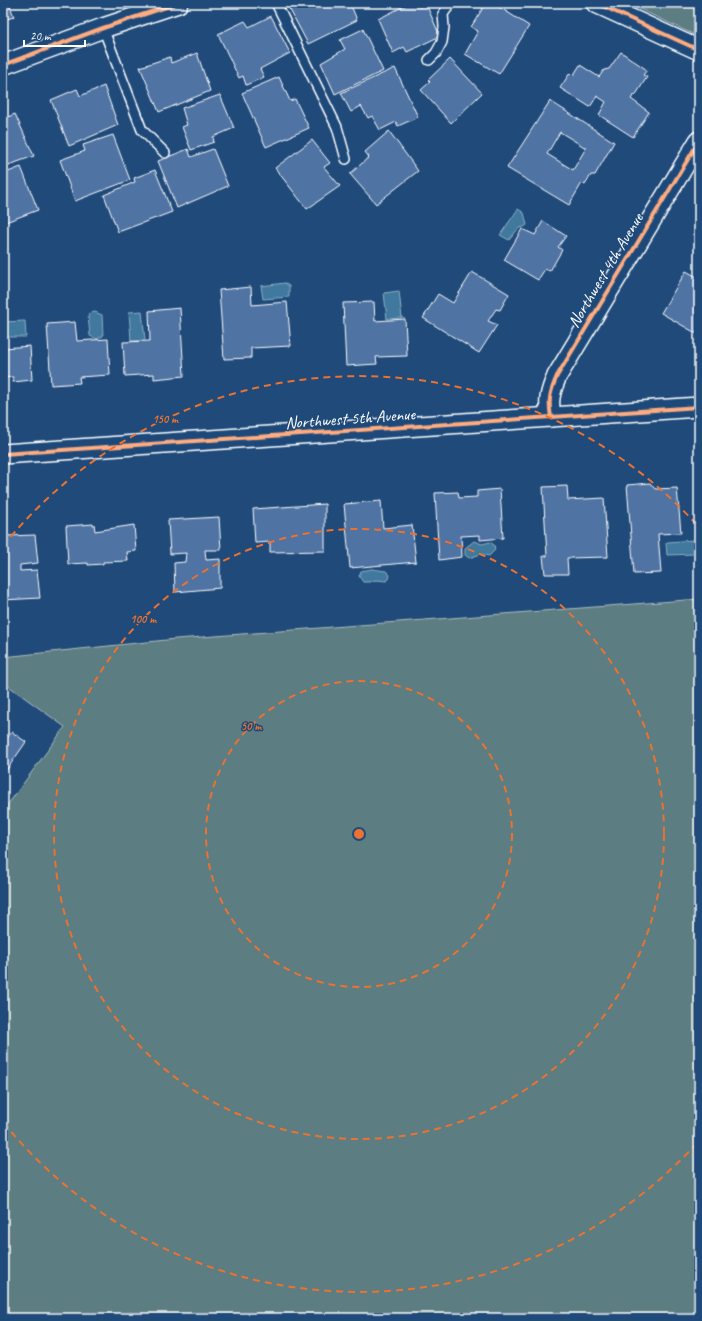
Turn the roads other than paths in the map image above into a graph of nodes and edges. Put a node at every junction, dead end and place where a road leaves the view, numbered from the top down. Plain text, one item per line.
1 (178, 3) edge
2 (276, 3) edge
3 (451, 3) edge
4 (596, 3) edge
5 (103, 28) junction
6 (699, 50) edge
7 (429, 60) dead end
8 (3, 65) edge
9 (699, 141) edge
10 (165, 153) dead end
11 (346, 160) dead end
12 (699, 407) edge
13 (551, 417) junction
14 (3, 454) edge

1 - 5 street
2 - 11 lane
3 - 7 lane
4 - 6 street
5 - 8 street
5 - 10 lane
9 - 13 street, Northwest 4th Avenue
12 - 13 street, Northwest 5th Avenue
13 - 14 street, Northwest 5th Avenue

